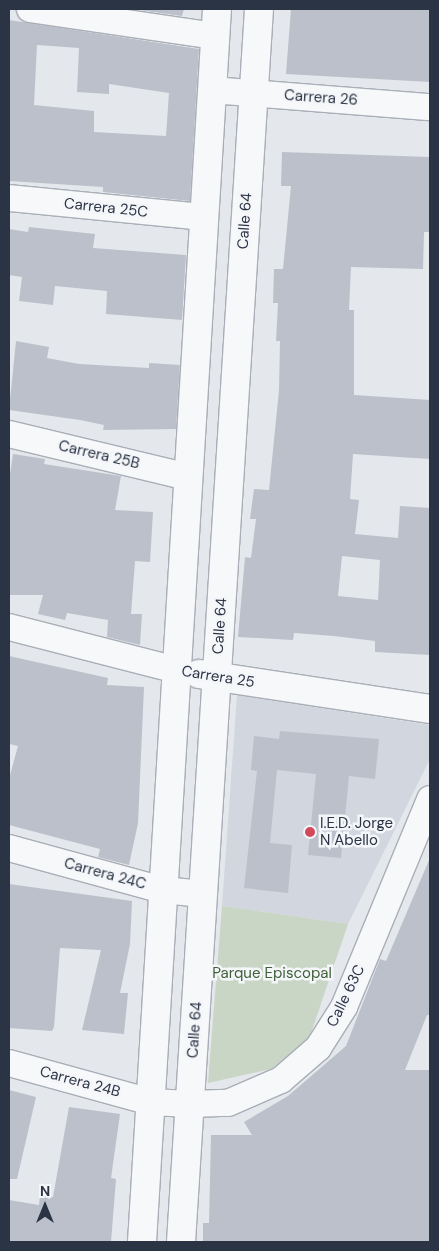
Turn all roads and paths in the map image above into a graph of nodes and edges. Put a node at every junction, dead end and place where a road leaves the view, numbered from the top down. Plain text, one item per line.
1 (30, 9) edge
2 (216, 9) edge
3 (259, 9) edge
4 (215, 36) junction
5 (212, 90) junction
6 (254, 93) junction
7 (430, 106) edge
8 (9, 198) edge
9 (204, 218) junction
10 (192, 411) junction
11 (233, 415) junction
12 (9, 434) edge
13 (188, 476) junction
14 (9, 627) edge
15 (176, 670) junction
16 (217, 678) junction
17 (430, 709) edge
18 (430, 799) edge
19 (9, 848) edge
20 (163, 890) junction
21 (203, 894) junction
22 (9, 1063) edge
23 (150, 1102) junction
24 (190, 1104) junction
25 (142, 1242) edge
26 (181, 1242) edge

1 - 4 street
2 - 4 street
3 - 6 street, Calle 64
4 - 5 street
5 - 6 street, Carrera 26
5 - 9 street
6 - 7 street, Carrera 26
6 - 11 street, Calle 64
8 - 9 street, Carrera 25C
9 - 10 street
10 - 11 street
10 - 13 street
11 - 16 street, Calle 64
12 - 13 street, Carrera 25B
13 - 15 street
14 - 15 street, Carrera 25
15 - 16 street, Carrera 25
15 - 20 street
16 - 17 street, Carrera 25
16 - 21 street, Calle 64
18 - 24 street, Calle 63C
19 - 20 street, Carrera 24C
20 - 21 street, Carrera 24C
20 - 23 street
21 - 24 street, Calle 64
22 - 23 street, Carrera 24B
23 - 24 street, Calle 63C
23 - 25 street
24 - 26 street, Calle 64

